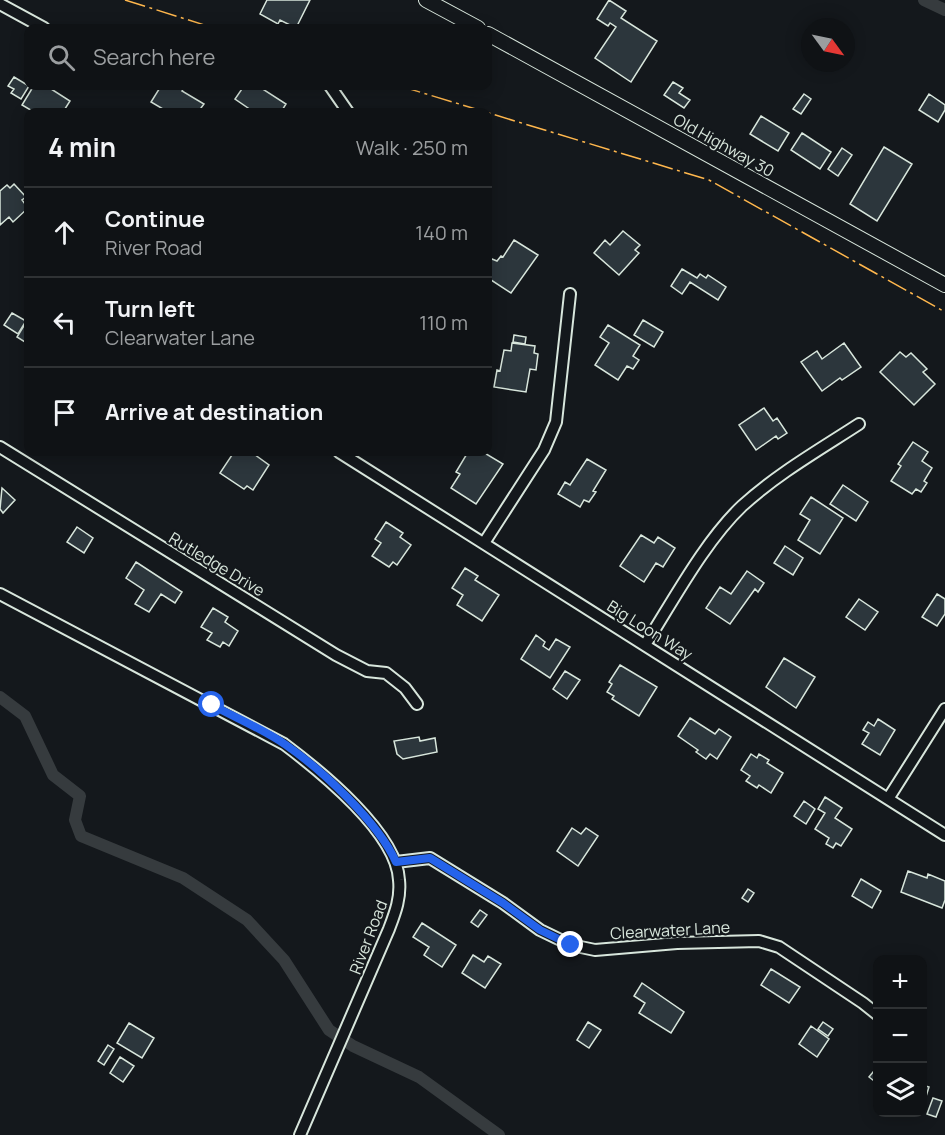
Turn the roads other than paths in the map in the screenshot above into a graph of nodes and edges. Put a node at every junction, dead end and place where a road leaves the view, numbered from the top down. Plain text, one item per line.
1 (426, 0) edge
2 (0, 2) edge
3 (37, 24) edge
4 (471, 24) edge
5 (492, 36) edge
6 (333, 90) edge
7 (345, 108) edge
8 (945, 285) edge
9 (570, 294) dead end
10 (859, 424) dead end
11 (0, 447) edge
12 (345, 456) edge
13 (484, 543) junction
14 (0, 594) edge
15 (645, 645) junction
16 (417, 704) dead end
17 (945, 709) edge
18 (888, 799) junction
19 (945, 835) edge
20 (396, 862) junction
21 (873, 1011) edge
22 (300, 1135) edge

1 - 4 street
2 - 3 street
5 - 8 street, Old Highway 30
6 - 7 street
9 - 13 street
10 - 15 street
11 - 16 street, Rutledge Drive
12 - 13 street, Big Loon Way
13 - 15 street, Big Loon Way
14 - 20 street, River Road
15 - 18 street, Big Loon Way
17 - 18 street
18 - 19 street, Big Loon Way
20 - 21 street, Clearwater Lane
20 - 22 street, River Road

